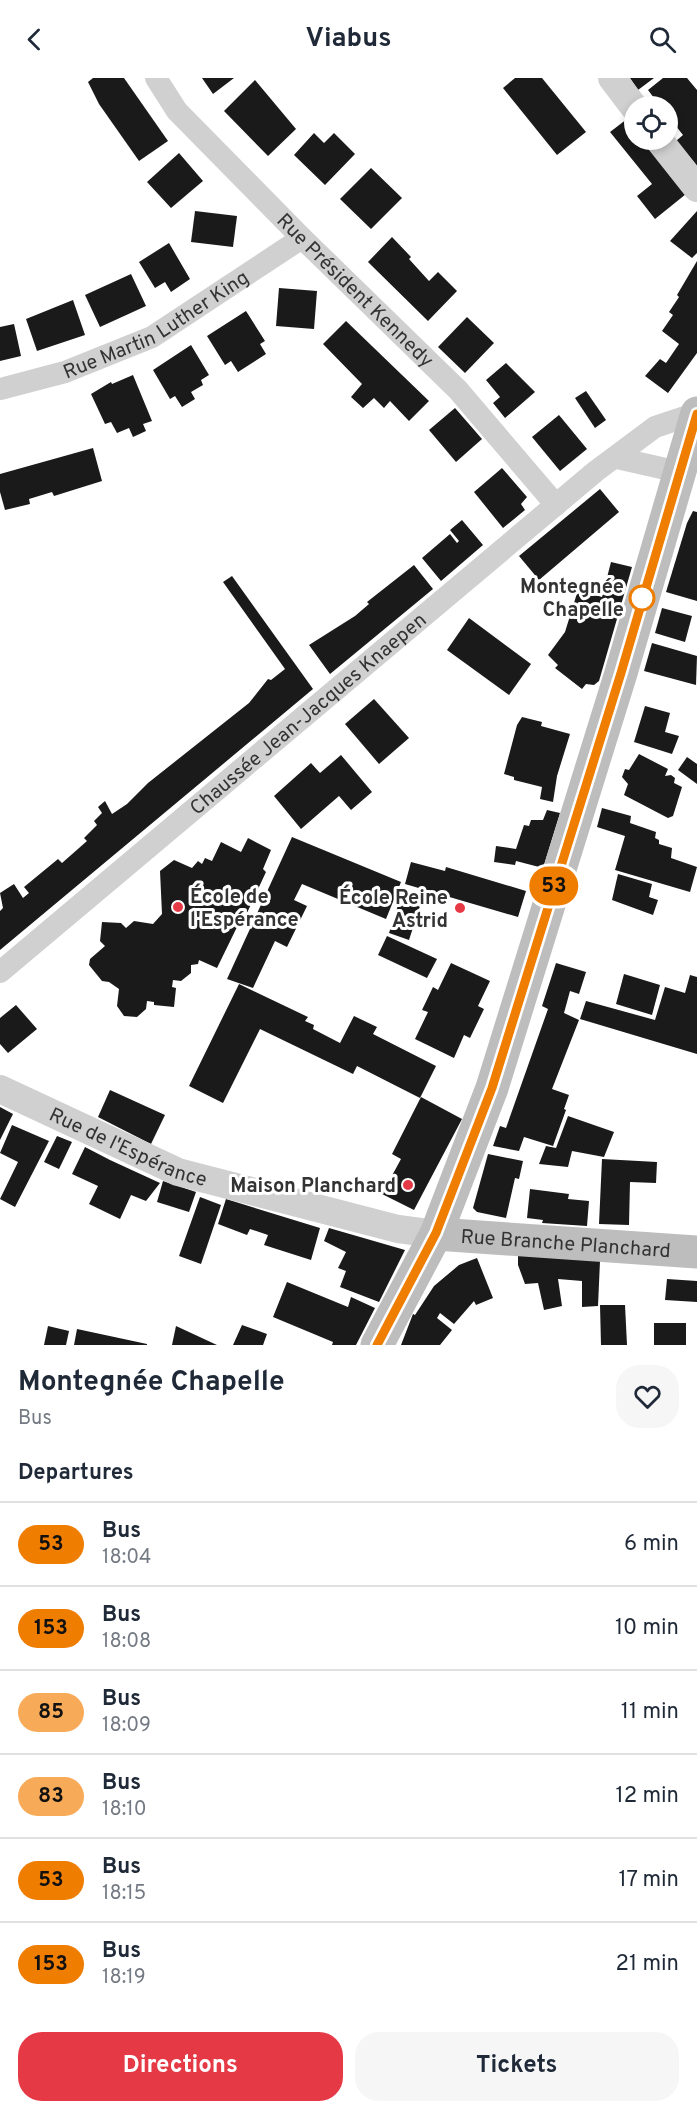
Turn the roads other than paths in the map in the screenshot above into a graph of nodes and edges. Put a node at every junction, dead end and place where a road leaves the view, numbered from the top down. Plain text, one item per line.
1 (156, 78) edge
2 (612, 78) edge
3 (626, 96) edge
4 (667, 150) edge
5 (697, 188) edge
6 (302, 238) junction
7 (0, 389) edge
8 (697, 413) edge
9 (617, 458) junction
10 (678, 472) junction
11 (556, 505) junction
12 (0, 972) edge
13 (0, 1089) edge
14 (436, 1233) junction
15 (697, 1252) edge
16 (377, 1345) edge

1 - 6 street, Rue Président Kennedy
2 - 3 street
4 - 5 street
6 - 7 street, Rue Martin Luther King
6 - 11 street, Rue Président Kennedy
8 - 9 street, Chaussée Jean-Jacques Knaepen
8 - 10 main road
9 - 10 street
9 - 11 street, Chaussée Jean-Jacques Knaepen
10 - 14 main road
11 - 12 street, Chaussée Jean-Jacques Knaepen
13 - 14 street, Rue de l'Espérance
14 - 15 main road, Rue Branche Planchard
14 - 16 main road

